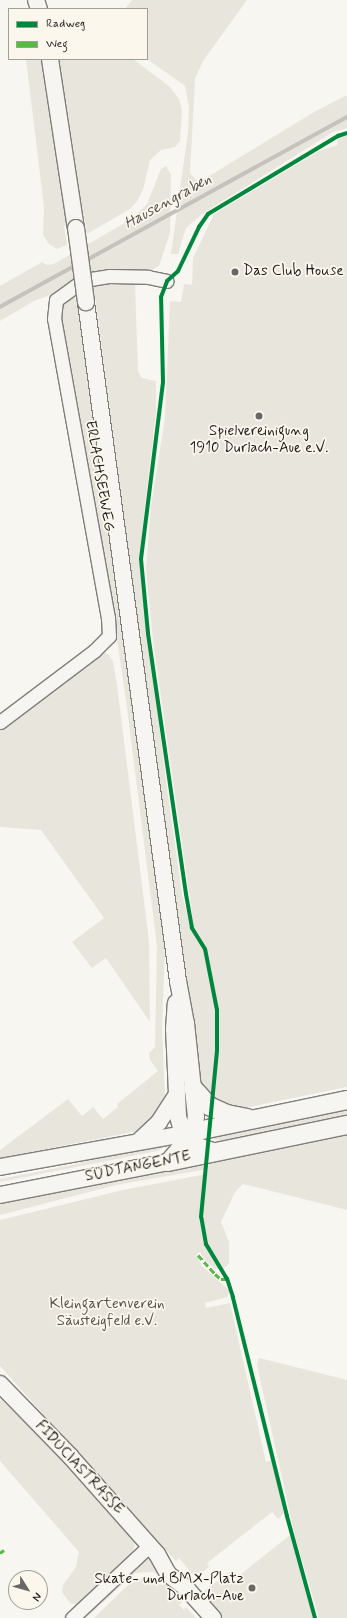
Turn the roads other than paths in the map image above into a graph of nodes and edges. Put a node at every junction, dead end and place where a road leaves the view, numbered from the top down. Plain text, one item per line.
1 (50, 60) edge
2 (166, 281) dead end
3 (0, 722) edge
4 (178, 981) junction
5 (193, 1088) junction
6 (177, 1094) junction
7 (347, 1100) edge
8 (257, 1119) junction
9 (347, 1125) edge
10 (188, 1135) junction
11 (138, 1141) junction
12 (213, 1152) junction
13 (168, 1162) junction
14 (0, 1167) edge
15 (0, 1194) edge
16 (0, 1384) edge
17 (153, 1550) junction
18 (72, 1618) edge
19 (213, 1618) edge

1 - 4 main road, bridge
2 - 3 street, ERLACHSEEWEG
4 - 5 main road
4 - 6 main road
5 - 8 highway
5 - 10 main road
6 - 10 main road
6 - 11 main road
7 - 8 highway, SÜDTANGENTE
8 - 10 highway, SÜDTANGENTE
9 - 12 highway, SÜDTANGENTE
10 - 11 main road, SÜDTANGENTE
10 - 12 highway
10 - 13 main road
11 - 14 main road, SÜDTANGENTE
12 - 13 highway, SÜDTANGENTE
13 - 15 main road, SÜDTANGENTE
16 - 17 main road, FIDUCIASTRASSE
17 - 18 street
17 - 19 main road, FIDUCIASTRASSE

